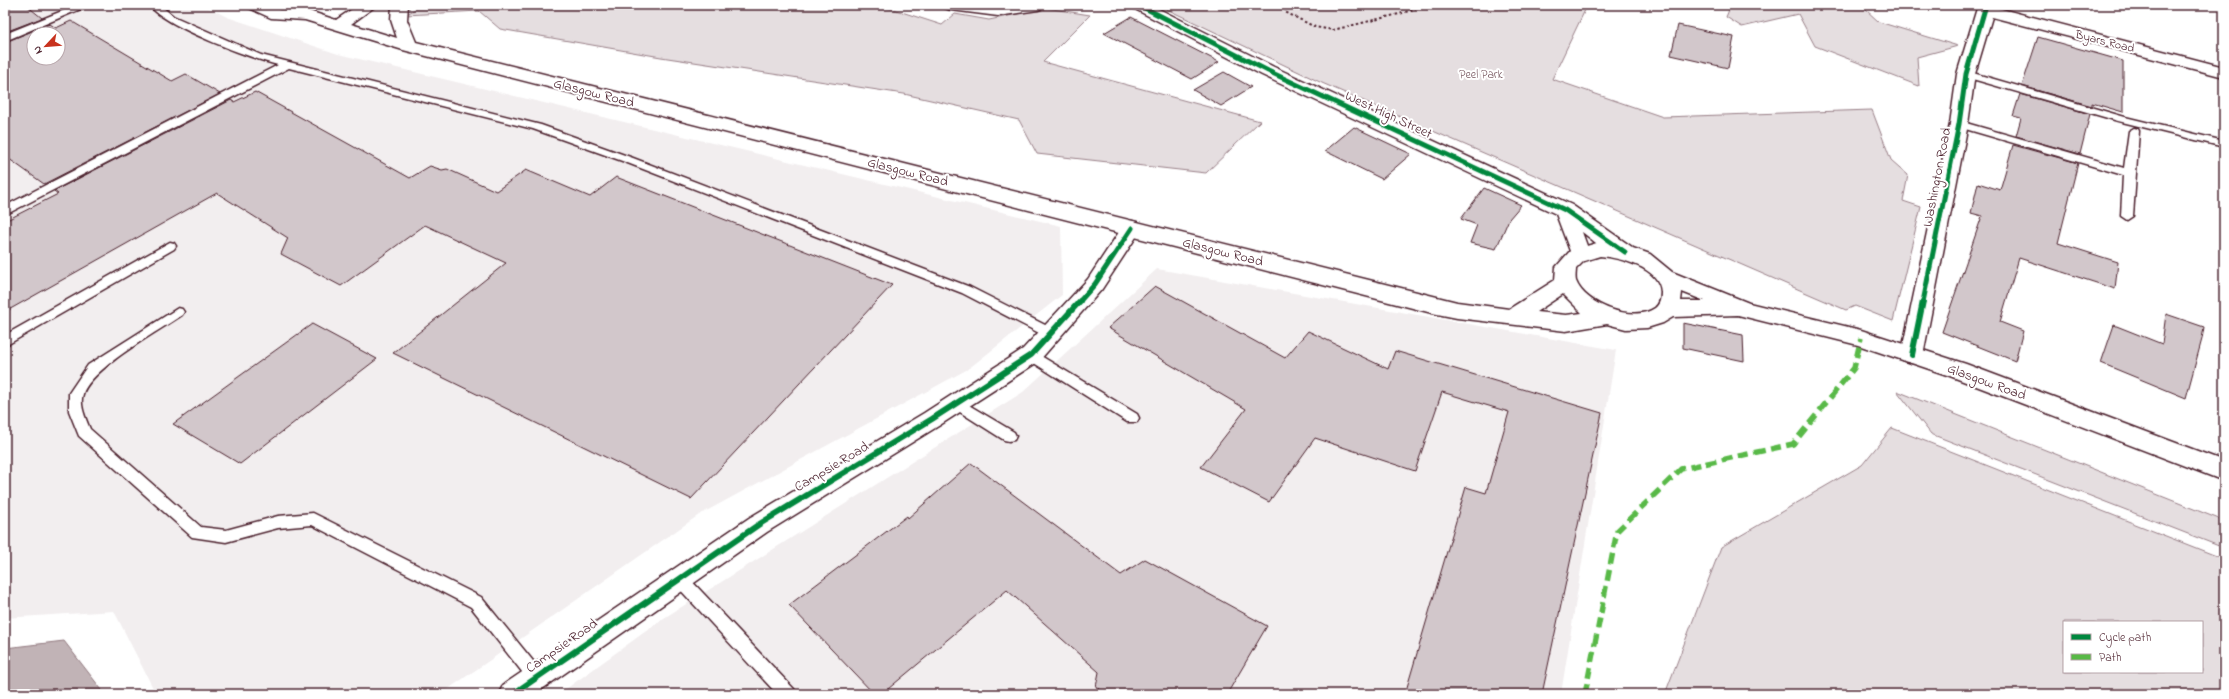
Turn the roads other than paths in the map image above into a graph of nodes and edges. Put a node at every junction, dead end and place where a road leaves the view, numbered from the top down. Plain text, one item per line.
1 (85, 5) edge
2 (154, 5) edge
3 (255, 5) edge
4 (368, 5) edge
5 (400, 5) edge
6 (951, 5) edge
7 (1038, 5) edge
8 (1139, 5) edge
9 (1986, 8) edge
10 (305, 10) edge
11 (338, 26) junction
12 (5, 38) edge
13 (409, 46) junction
14 (286, 66) junction
15 (2224, 72) edge
16 (1966, 74) junction
17 (1959, 124) junction
18 (2134, 131) dead end
19 (2224, 144) edge
20 (2129, 173) junction
21 (1565, 210) junction
22 (5, 211) edge
23 (2127, 216) dead end
24 (1132, 228) junction
25 (170, 246) dead end
26 (1625, 252) junction
27 (1580, 254) junction
28 (1665, 277) junction
29 (1565, 283) junction
30 (1667, 309) junction
31 (1744, 309) junction
32 (178, 312) dead end
33 (1514, 316) junction
34 (1606, 317) junction
35 (1050, 333) junction
36 (5, 341) edge
37 (1031, 355) junction
38 (1912, 355) junction
39 (957, 403) junction
40 (1132, 418) dead end
41 (1010, 436) dead end
42 (2224, 470) edge
43 (679, 578) junction
44 (536, 677) junction
45 (513, 694) edge
46 (788, 694) edge

1 - 12 lane
2 - 14 lane
3 - 10 main road, Glasgow Road
4 - 11 main road
5 - 13 main road
6 - 7 main road
8 - 21 main road, West High Street
9 - 15 main road, Byars Road
9 - 16 main road, Washington Road
10 - 11 main road, Glasgow Road
11 - 13 main road, Glasgow Road
13 - 24 main road, Glasgow Road
14 - 22 lane
14 - 35 lane
16 - 17 main road, Washington Road
16 - 19 lane
17 - 20 lane
17 - 38 main road, Washington Road
18 - 20 lane
20 - 23 lane
21 - 26 main road, West High Street
21 - 27 main road
24 - 33 main road, Glasgow Road
24 - 35 main road, Campsie Road
25 - 36 lane
26 - 27 main road
26 - 28 main road
27 - 29 main road
28 - 30 main road
28 - 31 main road, Glasgow Road
29 - 33 main road
29 - 34 main road
30 - 31 main road, Glasgow Road
30 - 34 main road
31 - 38 main road, Glasgow Road
32 - 44 lane
33 - 34 main road, Glasgow Road
35 - 37 main road, Campsie Road
37 - 39 main road, Campsie Road
37 - 40 lane
38 - 42 main road, Glasgow Road
39 - 41 lane
39 - 43 main road, Campsie Road
43 - 44 main road, Campsie Road
43 - 46 lane
44 - 45 main road, Campsie Road

